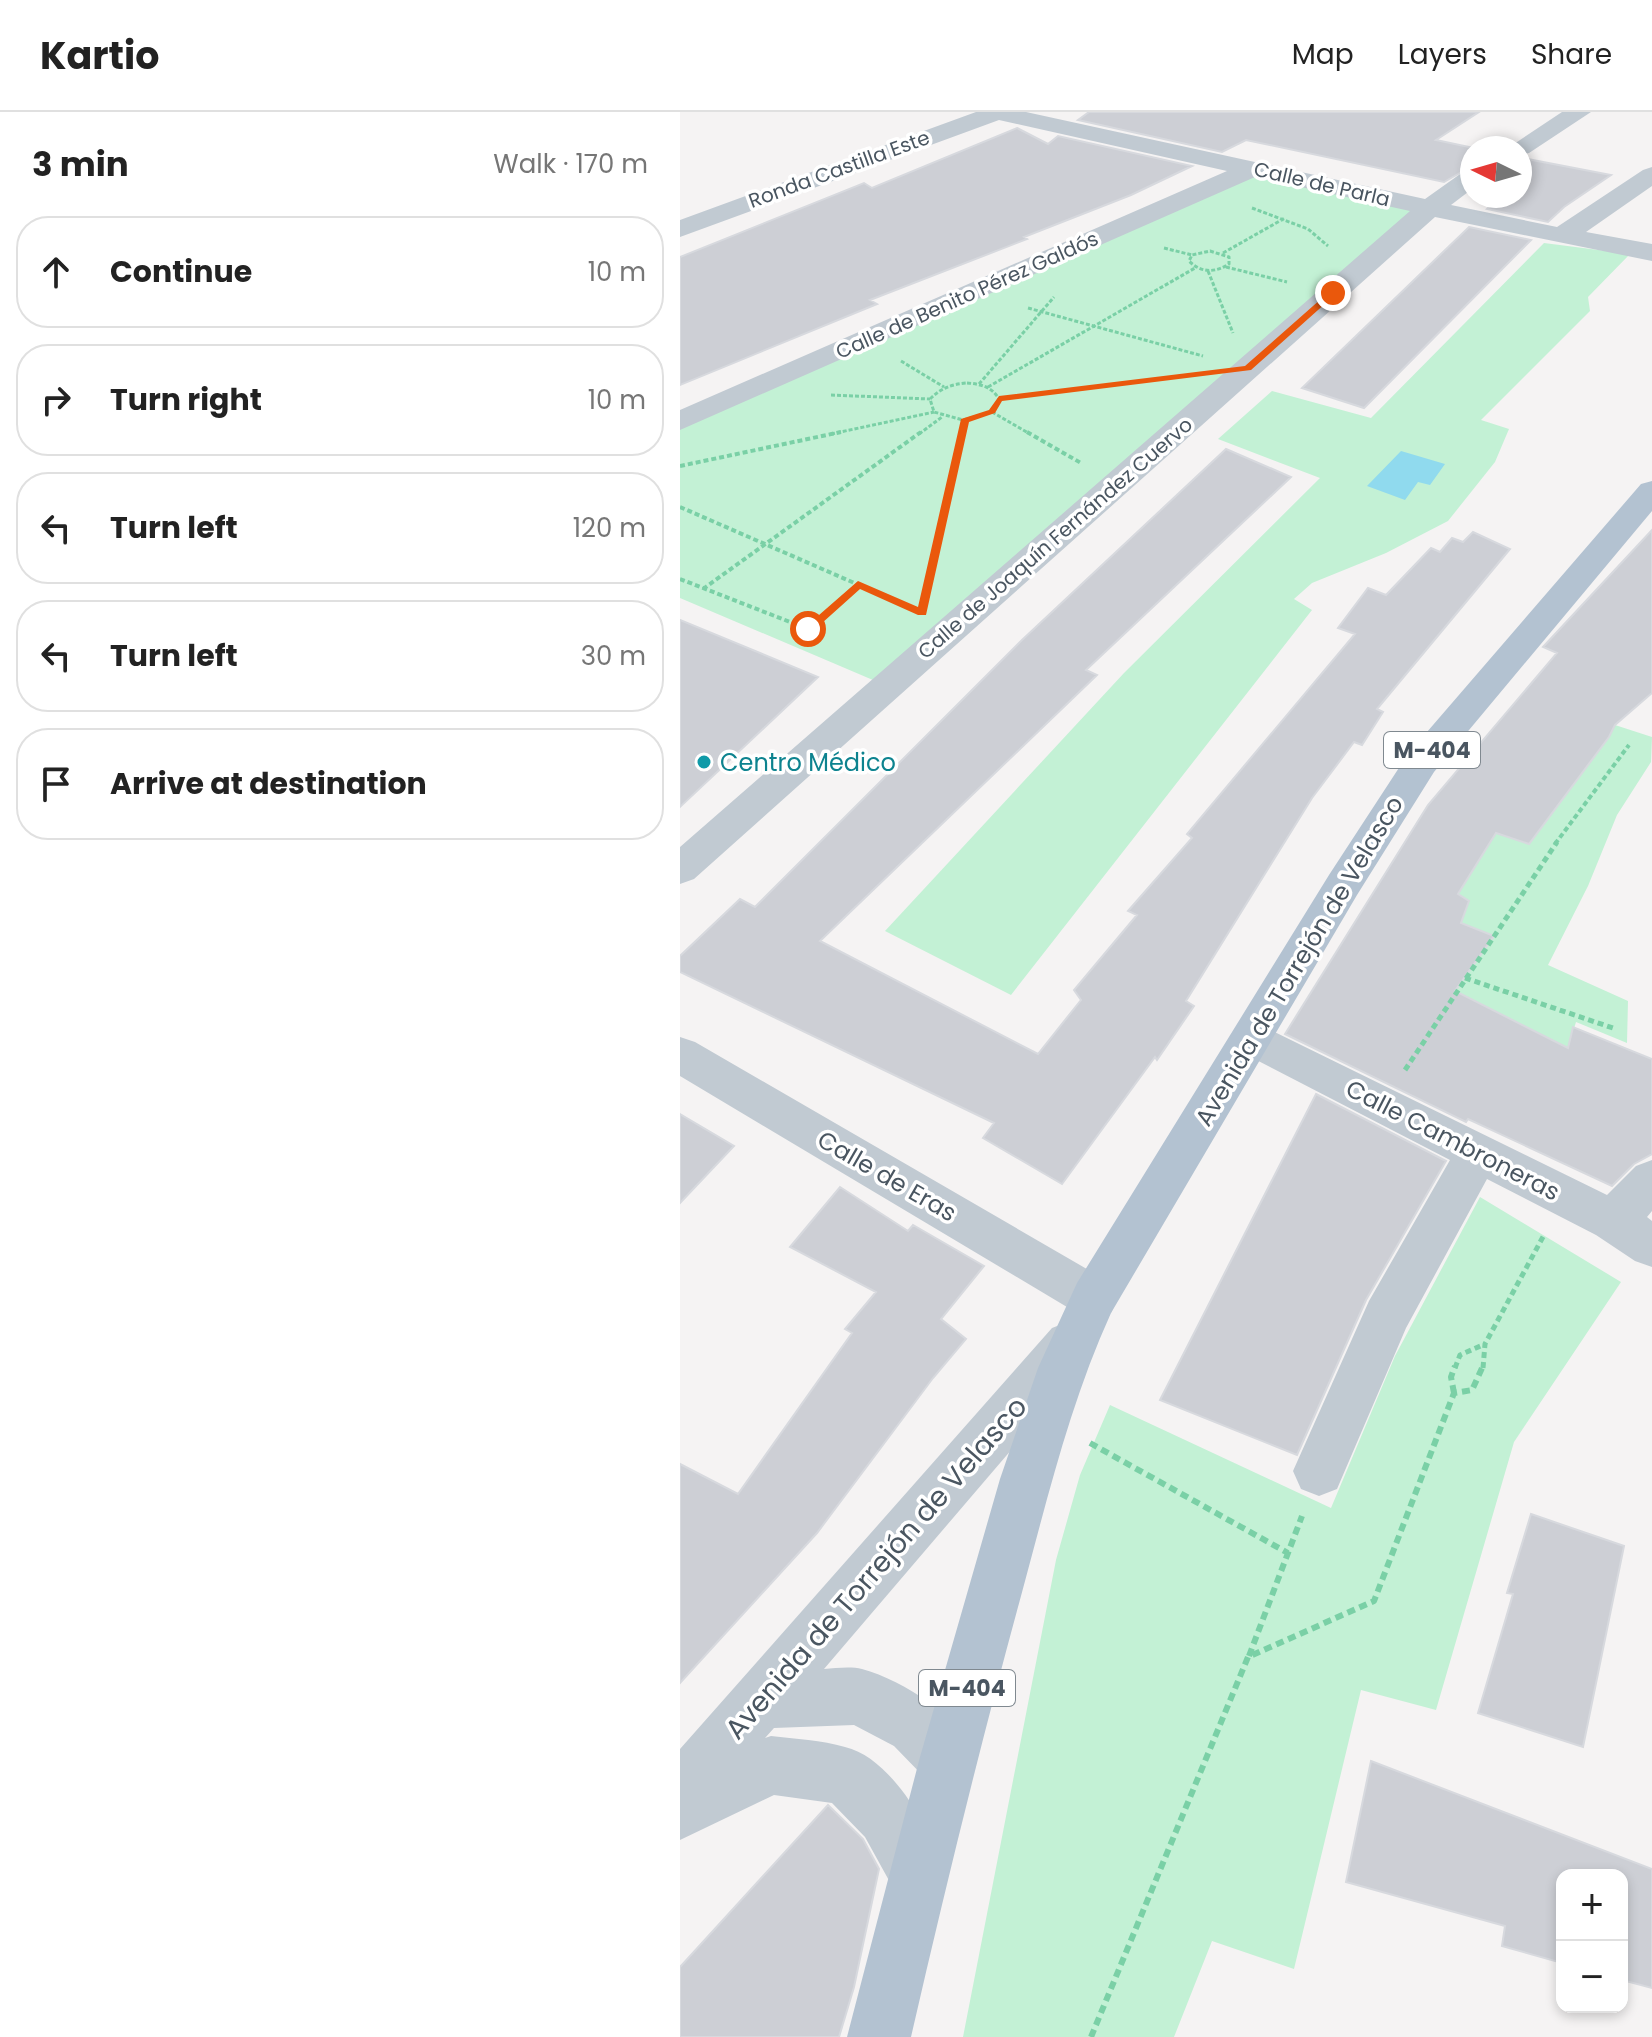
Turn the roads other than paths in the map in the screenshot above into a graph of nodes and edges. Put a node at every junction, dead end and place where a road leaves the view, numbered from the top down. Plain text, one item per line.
1 (951, 112) edge
2 (993, 112) edge
3 (1000, 112) edge
4 (1579, 112) edge
5 (1532, 141) edge
6 (1255, 168) junction
7 (1652, 175) edge
8 (1460, 186) edge
9 (1430, 208) junction
10 (680, 211) edge
11 (680, 229) edge
12 (1562, 236) junction
13 (1652, 253) edge
14 (680, 421) edge
15 (1652, 491) edge
16 (680, 869) edge
17 (1252, 1038) junction
18 (680, 1054) edge
19 (1478, 1153) junction
20 (1652, 1180) edge
21 (1613, 1221) junction
22 (1652, 1246) edge
23 (1083, 1320) junction
24 (1319, 1471) road end
25 (761, 1700) junction
26 (948, 1759) junction
27 (680, 1793) edge
28 (680, 1810) edge
29 (918, 1874) junction
30 (879, 2037) edge

1 - 10 street
2 - 3 street, Calle de Parla
3 - 6 street, Calle de Parla
3 - 11 street, Ronda Castilla Este
4 - 5 street
6 - 9 street, Calle de Parla
6 - 14 street, Calle de Benito Pérez Galdós
7 - 12 street
8 - 9 street, Calle de Joaquín Fernández Cuervo
9 - 12 street, Calle de Parla
9 - 16 street, Calle de Joaquín Fernández Cuervo
12 - 13 street, Calle de Parla
15 - 17 main road, Avenida de Torrejón de Velasco / M-404
17 - 19 street, Calle Cambroneras
17 - 23 main road, Avenida de Torrejón de Velasco / M-404
18 - 23 street, Calle de Eras
19 - 21 street, Calle Cambroneras
19 - 24 street
20 - 21 street
21 - 22 street, Calle Cambroneras
23 - 25 street, Avenida de Torrejón de Velasco
23 - 26 main road, Avenida de Torrejón de Velasco / M-404
25 - 26 street
25 - 27 street, Avenida de Torrejón de Velasco
26 - 29 main road, Avenida de Torrejón de Velasco / M-404
28 - 29 street
29 - 30 main road, Avenida de Torrejón de Velasco / M-404

